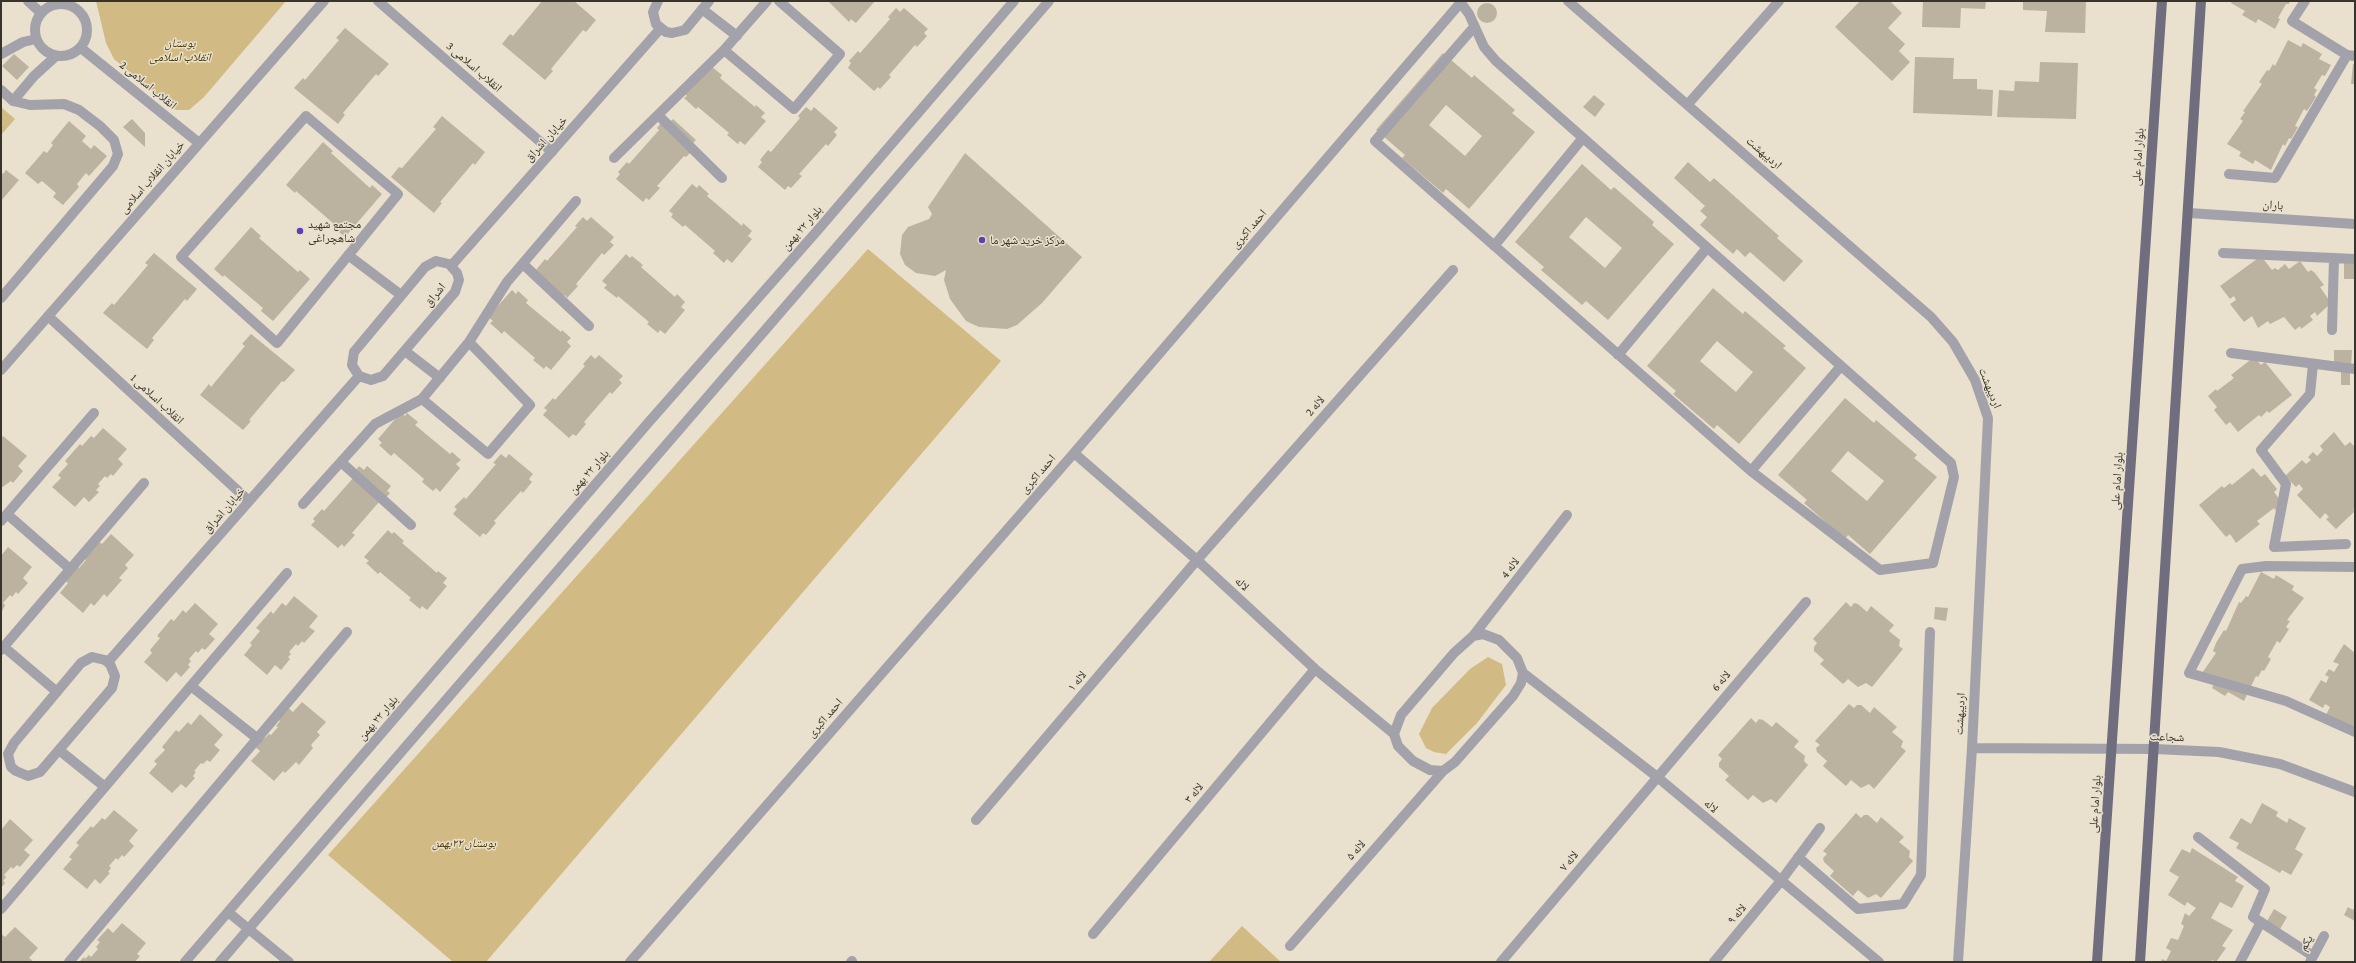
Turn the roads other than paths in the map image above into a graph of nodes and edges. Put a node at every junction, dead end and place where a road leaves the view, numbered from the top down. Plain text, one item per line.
1 (28, 1) edge
2 (324, 1) edge
3 (378, 1) edge
4 (658, 1) edge
5 (709, 1) edge
6 (767, 1) edge
7 (779, 1) edge
8 (1014, 1) edge
9 (1049, 1) edge
10 (1568, 1) edge
11 (1779, 1) edge
12 (2162, 1) edge
13 (2202, 1) edge
14 (2305, 1) edge
15 (1462, 2) edge
16 (702, 10) junction
17 (41, 13) junction
18 (1474, 28) junction
19 (660, 29) junction
20 (737, 36) junction
21 (36, 39) junction
22 (81, 48) junction
23 (724, 50) junction
24 (1, 54) edge
25 (56, 56) junction
26 (2351, 56) edge
27 (1, 90) edge
28 (13, 101) junction
29 (1688, 104) junction
30 (658, 115) junction
31 (1582, 139) junction
32 (199, 143) junction
33 (552, 152) junction
34 (614, 158) dead end
35 (2229, 174) dead end
36 (722, 178) dead end
37 (576, 201) dead end
38 (2189, 212) junction
39 (2355, 224) edge
40 (1494, 246) junction
41 (1707, 248) junction
42 (2223, 253) dead end
43 (348, 255) junction
44 (2334, 258) junction
45 (2355, 259) edge
46 (523, 264) junction
47 (451, 266) junction
48 (1453, 270) dead end
49 (402, 295) junction
50 (1, 298) edge
51 (48, 316) junction
52 (588, 326) dead end
53 (2332, 330) dead end
54 (469, 342) junction
55 (405, 351) junction
56 (2231, 353) dead end
57 (1618, 355) junction
58 (2313, 364) junction
59 (1841, 366) junction
60 (2355, 369) edge
61 (1, 370) edge
62 (359, 376) junction
63 (440, 378) junction
64 (422, 399) junction
65 (94, 413) dead end
66 (1074, 453) junction
67 (341, 462) junction
68 (1751, 471) junction
69 (144, 483) dead end
70 (249, 501) junction
71 (303, 504) dead end
72 (1567, 515) dead end
73 (4, 517) edge
74 (411, 525) dead end
75 (2346, 544) dead end
76 (1197, 560) junction
77 (2355, 567) edge
78 (70, 569) junction
79 (287, 573) dead end
80 (1806, 602) dead end
81 (347, 632) dead end
82 (1930, 632) dead end
83 (1473, 636) junction
84 (2, 649) edge
85 (108, 662) junction
86 (1315, 669) junction
87 (1523, 673) junction
88 (191, 686) junction
89 (57, 692) junction
90 (2355, 732) edge
91 (1394, 734) junction
92 (258, 739) junction
93 (1972, 748) junction
94 (2112, 749) junction
95 (2155, 749) junction
96 (59, 750) junction
97 (1443, 771) junction
98 (1656, 776) junction
99 (105, 787) junction
100 (2355, 792) edge
101 (976, 820) dead end
102 (1820, 828) dead end
103 (2198, 837) dead end
104 (1798, 857) junction
105 (1780, 882) junction
106 (1, 909) edge
107 (228, 912) junction
108 (2261, 922) junction
109 (249, 928) junction
110 (1093, 934) dead end
111 (2324, 936) dead end
112 (1290, 946) dead end
113 (2311, 959) edge
114 (69, 962) edge
115 (184, 962) edge
116 (220, 962) edge
117 (289, 962) edge
118 (630, 962) edge
119 (1501, 962) edge
120 (1714, 962) edge
121 (1879, 962) edge
122 (1958, 962) edge
123 (2097, 962) edge
124 (2140, 962) edge
125 (2240, 962) edge

1 - 17 street
2 - 32 street, خیابان انقلاب اسلامی
3 - 33 street, انقلاب اسلامی 3
4 - 19 street
5 - 16 street
6 - 20 street
7 - 23 street
8 - 107 street, بلوار ۲۲ بهمن
9 - 109 street
10 - 29 street, اردیبهشت
11 - 29 street
12 - 94 main road, بلوار امام علی
13 - 38 main road
14 - 26 street
15 - 18 street
15 - 66 street, احمد اکبری
16 - 19 street
16 - 20 street
17 - 21 street
17 - 22 street
18 - 31 street
18 - 40 street
19 - 33 street, خیابان اشراق
20 - 23 street
21 - 24 street
21 - 25 street
22 - 25 street
22 - 32 street, انقلاب اسلامی 2
23 - 30 street
25 - 28 street
26 - 35 street
27 - 28 street
28 - 50 street
29 - 93 street, اردیبهشت
30 - 34 street
30 - 36 street
31 - 40 street
31 - 41 street
32 - 51 street, خیابان انقلاب اسلامی
33 - 47 street, خیابان اشراق
37 - 46 street
38 - 39 street, باران
38 - 95 main road
40 - 57 street
41 - 57 street
41 - 59 street
42 - 44 street
43 - 43 street
43 - 49 street
44 - 45 street
44 - 53 street
46 - 52 street
46 - 54 street
47 - 49 street
47 - 55 street, اشراق
48 - 76 street, لاله 2
49 - 62 street
51 - 61 street, خیابان انقلاب اسلامی
51 - 70 street, انقلاب اسلامی 1
54 - 63 street
54 - 64 street
55 - 62 street, اشراق
55 - 63 street
56 - 58 street
57 - 68 street
58 - 60 street
58 - 75 street
59 - 68 street
59 - 68 street
62 - 70 street, خیابان اشراق
63 - 64 street
64 - 67 street
65 - 73 street
66 - 76 street, لاله
66 - 118 street, احمد اکبری
67 - 71 street
67 - 74 street
69 - 78 street
70 - 85 street, خیابان اشراق
72 - 83 street, لاله 4
73 - 78 street
76 - 86 street, لاله
76 - 101 street, لاله ۱
77 - 90 street
78 - 84 street
79 - 88 street
80 - 98 street, لاله 6
81 - 92 street
82 - 104 street
83 - 87 street
83 - 91 street, لاله 4
84 - 89 street
85 - 89 street
85 - 96 street
86 - 91 street, لاله
86 - 110 street, لاله ۳
87 - 97 street, لاله ۵
87 - 98 street, لاله
88 - 92 street
88 - 99 street
89 - 96 street
91 - 97 street
92 - 114 street
93 - 94 street, شجاعت
93 - 122 street, اردیبهشت
94 - 95 street, شجاعت
94 - 123 main road, بلوار امام علی
95 - 100 street, شجاعت
95 - 124 main road
96 - 99 street
97 - 112 street, لاله ۵
98 - 105 street, لاله
98 - 119 street, لاله ۷
99 - 106 street
102 - 104 street, لاله ۹
103 - 108 street
104 - 105 street, لاله ۹
105 - 120 street, لاله ۹
105 - 121 street, لاله
107 - 109 street
107 - 115 street, بلوار ۲۲ بهمن
108 - 113 street
108 - 125 street
109 - 116 street
109 - 117 street
111 - 113 street, یکم

